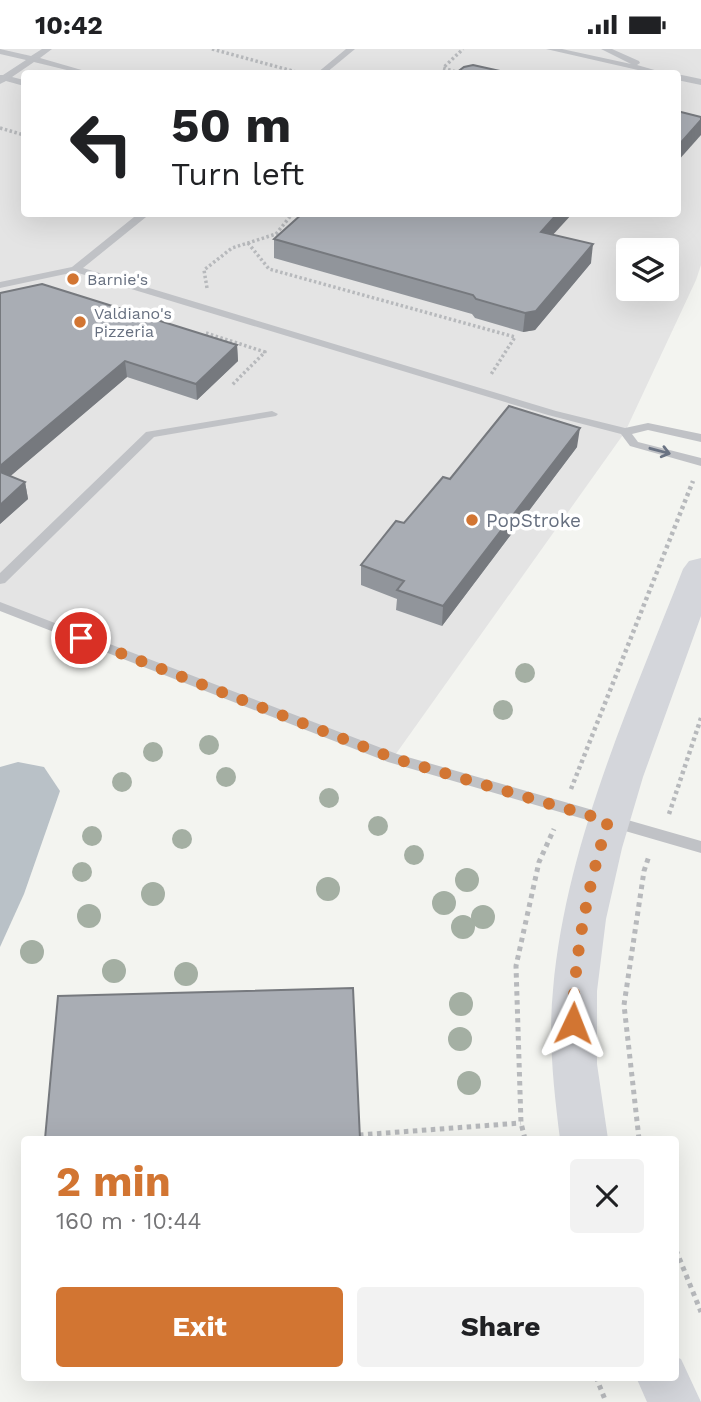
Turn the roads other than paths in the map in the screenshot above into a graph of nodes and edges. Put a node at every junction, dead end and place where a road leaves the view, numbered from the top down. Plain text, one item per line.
1 (48, 49) edge
2 (351, 49) edge
3 (550, 49) edge
4 (605, 49) edge
5 (0, 51) edge
6 (33, 59) junction
7 (76, 70) edge
8 (325, 70) edge
9 (644, 70) joint
10 (2, 78) edge
11 (681, 78) edge
12 (21, 82) edge
13 (701, 82) edge
14 (141, 217) edge
15 (75, 269) junction
16 (0, 285) edge
17 (272, 414) dead end
18 (625, 432) junction
19 (701, 438) edge
20 (701, 462) edge
21 (701, 569) edge
22 (0, 580) edge
23 (0, 607) edge
24 (608, 821) junction
25 (701, 847) edge
26 (583, 1136) edge
27 (665, 1381) edge
28 (675, 1402) edge

1 - 6 lane
2 - 8 lane
3 - 9 lane
4 - 9 lane
5 - 6 lane
6 - 7 lane
6 - 10 lane
10 - 12 lane
11 - 13 lane
14 - 15 lane
15 - 16 lane
15 - 18 lane
17 - 22 lane
18 - 19 lane
18 -> 20 lane
21 - 24 street
23 - 24 lane
24 - 25 lane
24 - 26 street
27 - 28 street

